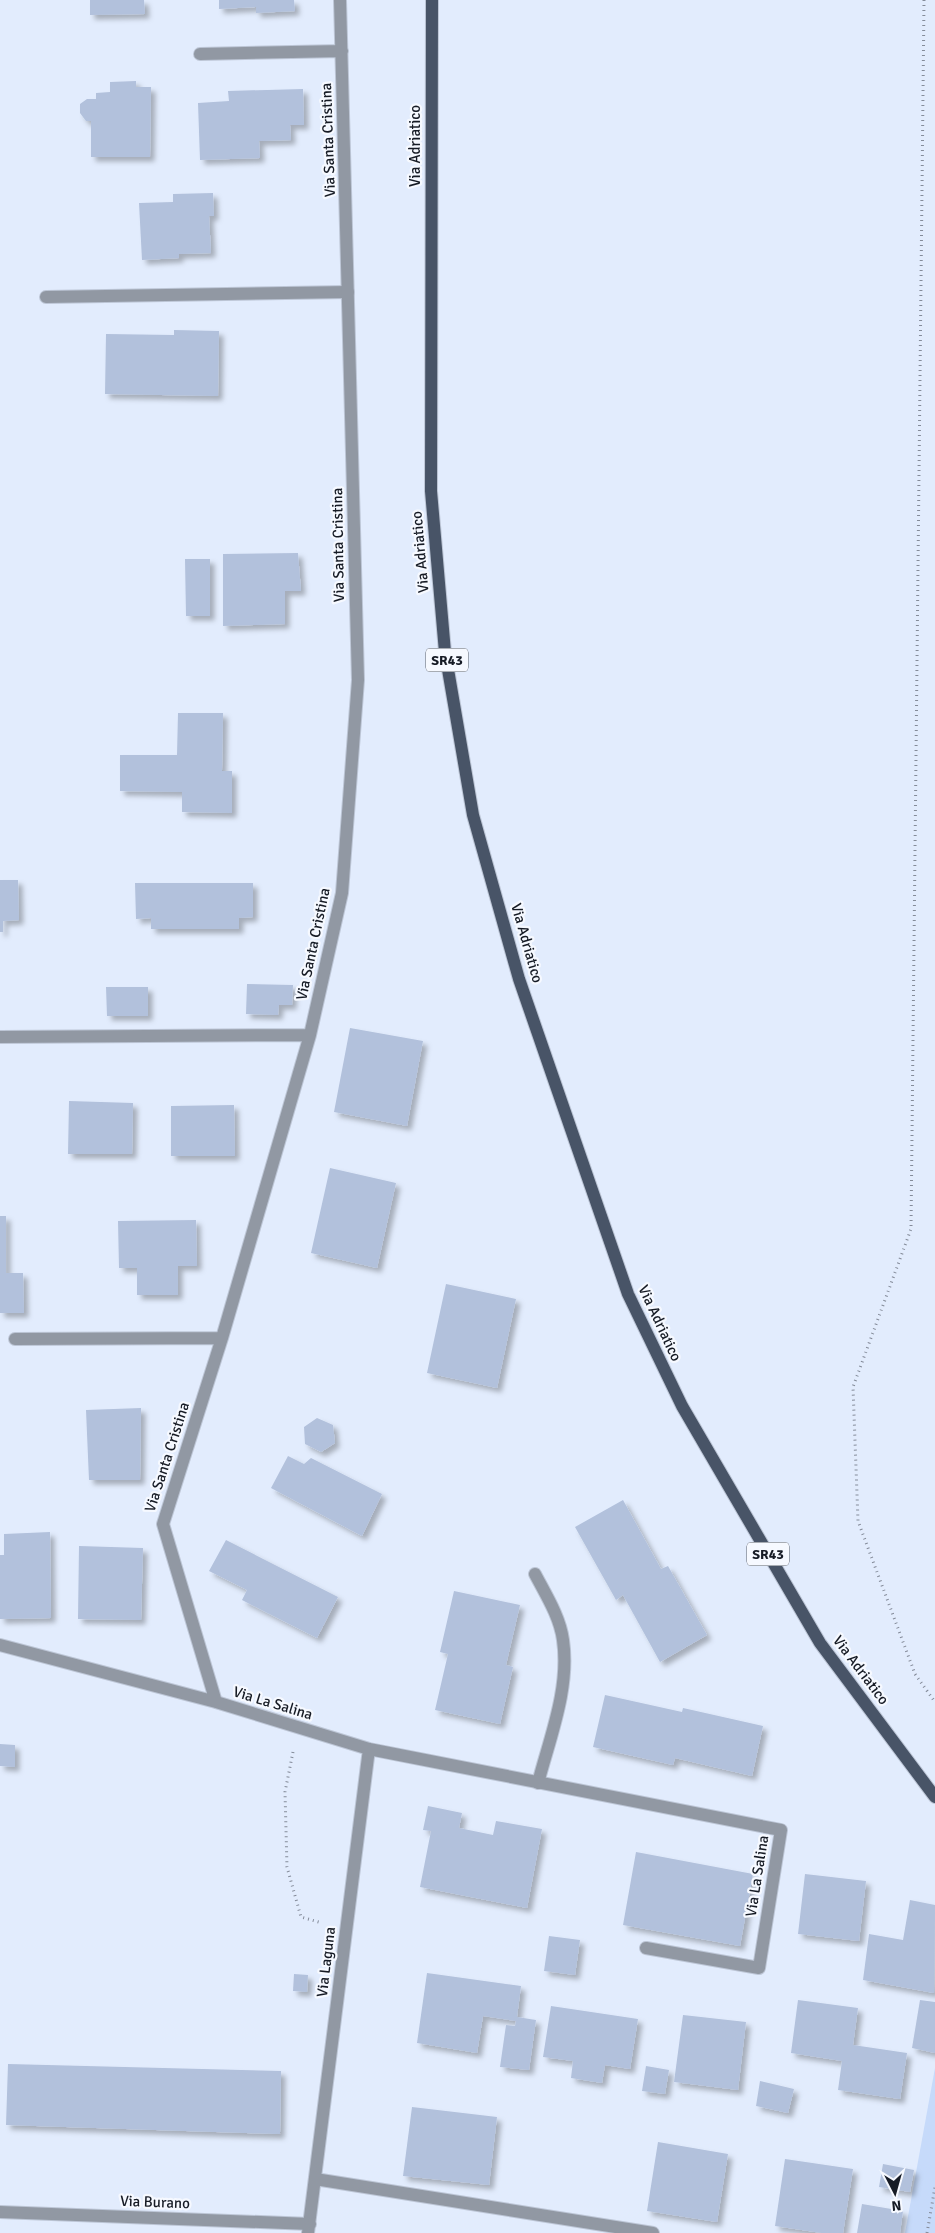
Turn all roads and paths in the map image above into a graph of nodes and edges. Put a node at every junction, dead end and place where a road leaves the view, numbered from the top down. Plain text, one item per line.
1 (340, 0) edge
2 (432, 0) edge
3 (924, 0) edge
4 (342, 51) junction
5 (200, 54) dead end
6 (348, 292) junction
7 (46, 297) dead end
8 (310, 1034) junction
9 (0, 1037) edge
10 (222, 1338) junction
11 (15, 1339) dead end
12 (535, 1574) dead end
13 (0, 1645) edge
14 (216, 1702) junction
15 (935, 1702) edge
16 (298, 1728) junction
17 (369, 1750) junction
18 (538, 1783) junction
19 (935, 1797) edge
20 (346, 1929) junction
21 (646, 1948) dead end
22 (315, 2179) junction
23 (935, 2187) edge
24 (0, 2212) edge
25 (309, 2228) edge
26 (653, 2233) edge
27 (927, 2233) edge

1 - 4 street, Via Santa Cristina
2 - 19 main road, Via Adriatico / SR43
3 - 15 path
4 - 5 street
4 - 6 street, Via Santa Cristina
6 - 7 street
6 - 8 street, Via Santa Cristina
8 - 9 street
8 - 10 street, Via Santa Cristina
10 - 11 street
10 - 14 street, Via Santa Cristina
12 - 18 street
13 - 14 street, Via La Salina
14 - 16 street, Via La Salina
16 - 17 street, Via La Salina
16 - 20 path
17 - 18 street, Via La Salina
17 - 20 street, Via Laguna
18 - 21 street, Via La Salina
20 - 22 street, Via Laguna
22 - 25 street, Via Laguna
22 - 26 street
23 - 27 path
24 - 25 street, Via Burano

